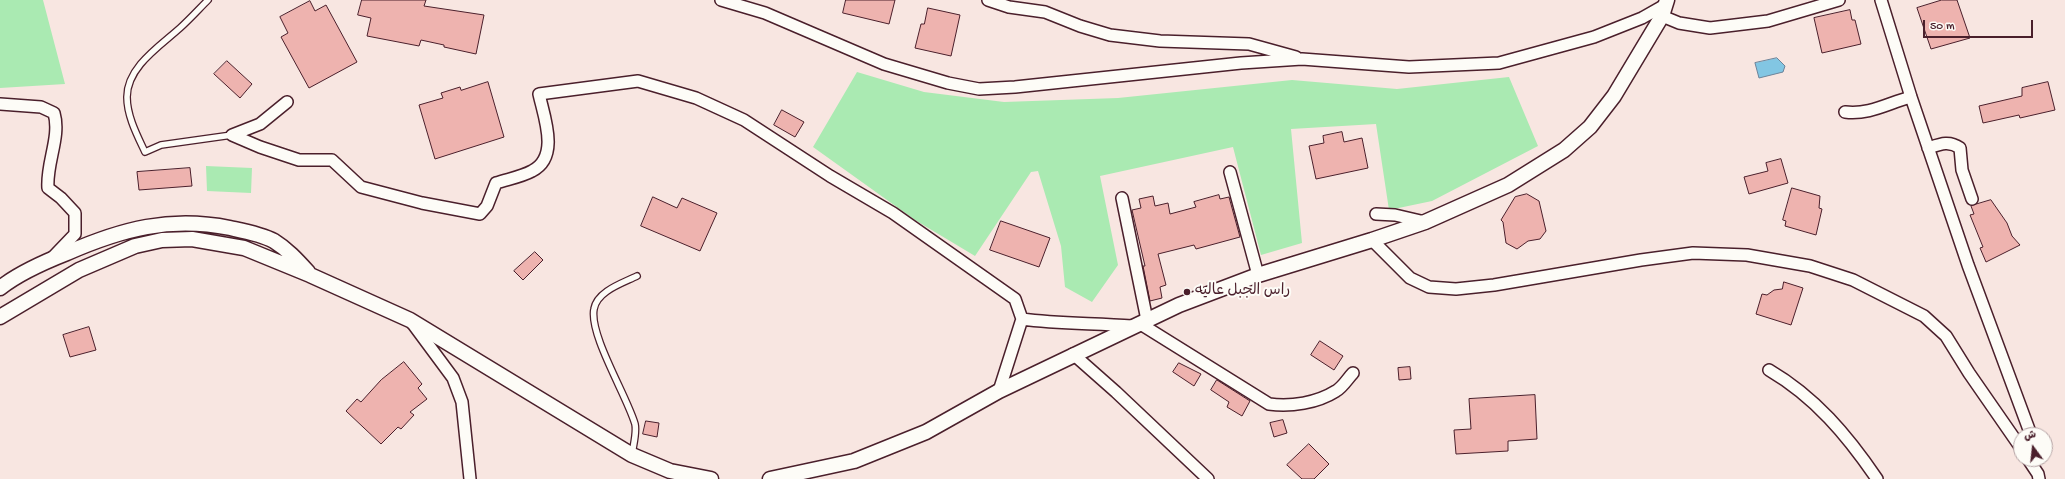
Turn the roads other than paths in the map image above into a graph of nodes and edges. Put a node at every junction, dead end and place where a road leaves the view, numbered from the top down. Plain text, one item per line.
1 (208, 0) edge
2 (721, 0) edge
3 (988, 0) edge
4 (1839, 0) edge
5 (1881, 0) edge
6 (1664, 7) edge
7 (1302, 59) junction
8 (1910, 97) junction
9 (287, 102) dead end
10 (0, 104) edge
11 (1845, 112) dead end
12 (232, 135) junction
13 (1928, 148) junction
14 (1230, 172) dead end
15 (1122, 198) dead end
16 (1972, 198) dead end
17 (1376, 214) dead end
18 (1425, 222) junction
19 (1372, 240) junction
20 (51, 260) junction
21 (310, 275) junction
22 (1258, 275) junction
23 (637, 276) dead end
24 (0, 288) edge
25 (0, 317) edge
26 (1022, 319) junction
27 (410, 320) junction
28 (1139, 323) junction
29 (1073, 354) junction
30 (1769, 370) dead end
31 (1353, 372) dead end
32 (999, 391) junction
33 (2028, 427) edge
34 (2013, 436) edge
35 (632, 455) junction
36 (2033, 467) edge
37 (2039, 476) edge
38 (470, 479) edge
39 (711, 479) edge
40 (770, 479) edge
41 (1208, 479) edge
42 (1877, 479) edge

1 - 12 lane
2 - 7 street
3 - 7 street
4 - 6 street
5 - 8 street
6 - 7 street
6 - 18 street
8 - 11 street
8 - 13 street
9 - 12 street
10 - 20 street
12 - 26 street
13 - 16 street
13 - 33 street
14 - 22 street
15 - 28 street
17 - 18 street
18 - 19 street
19 - 22 street
19 - 34 street
20 - 21 street
20 - 24 street
21 - 25 street
21 - 27 street
22 - 28 street
23 - 35 lane
26 - 28 street
26 - 32 street
27 - 35 street
27 - 38 street
28 - 29 street
28 - 31 street
29 - 32 street
29 - 41 street
30 - 42 street
32 - 40 street
35 - 39 street
36 - 37 street

